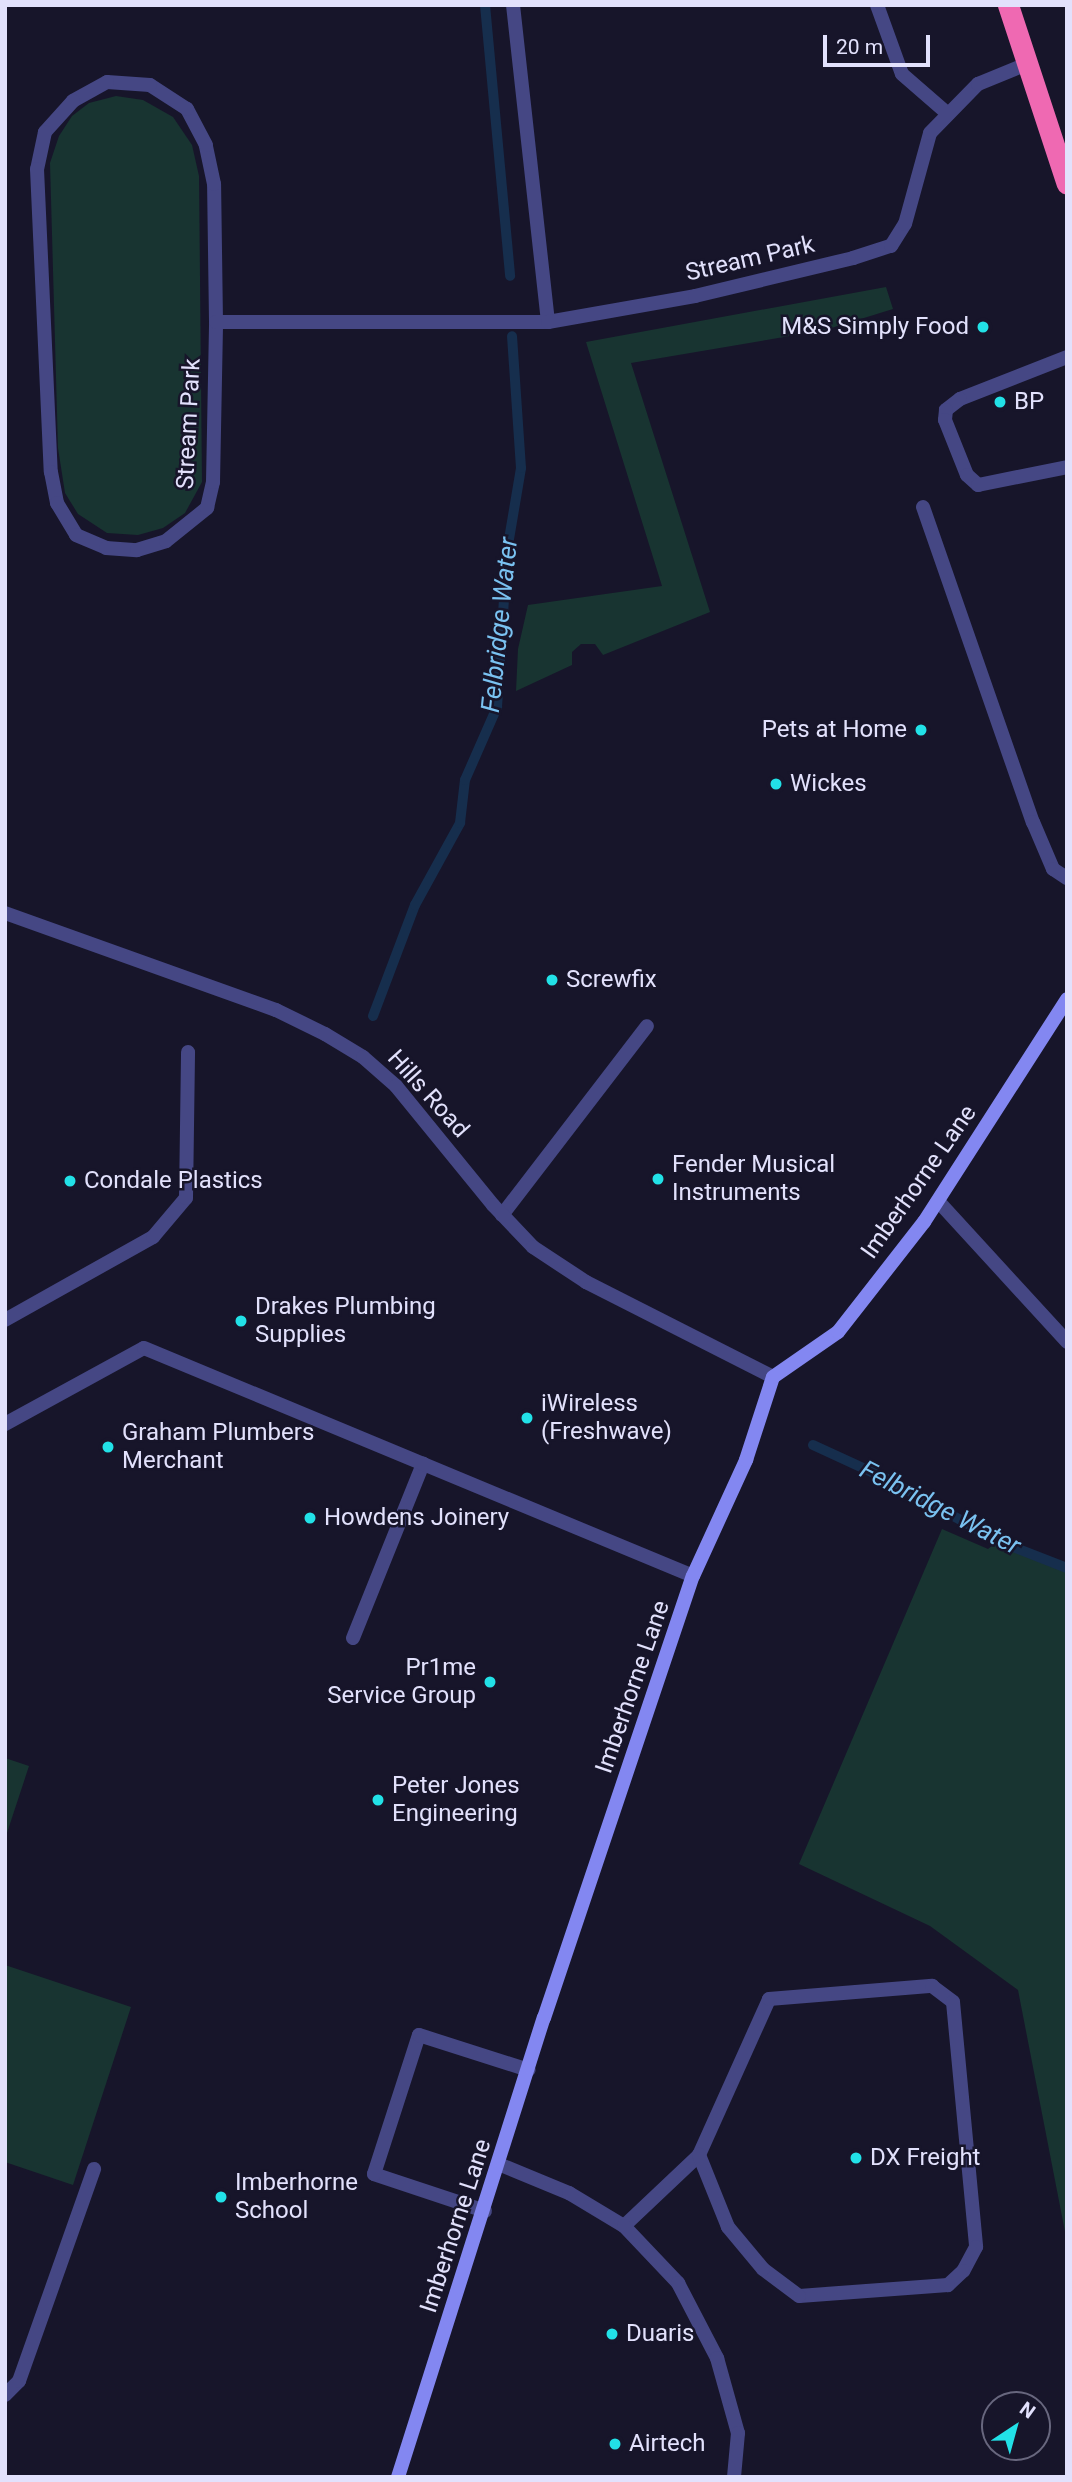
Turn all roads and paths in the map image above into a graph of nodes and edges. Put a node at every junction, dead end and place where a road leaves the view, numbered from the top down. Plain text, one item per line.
1 (513, 5) edge
2 (877, 5) edge
3 (1008, 5) edge
4 (1027, 64) junction
5 (948, 114) junction
6 (1067, 184) edge
7 (216, 322) junction
8 (548, 323) junction
9 (1067, 357) edge
10 (1067, 467) edge
11 (923, 507) dead end
12 (1067, 878) edge
13 (5, 913) edge
14 (1067, 999) edge
15 (647, 1026) dead end
16 (188, 1052) dead end
17 (938, 1201) junction
18 (502, 1215) junction
19 (5, 1321) edge
20 (1067, 1342) edge
21 (773, 1377) junction
22 (5, 1423) edge
23 (423, 1464) junction
24 (693, 1576) junction
25 (353, 1638) dead end
26 (529, 2070) junction
27 (699, 2155) junction
28 (500, 2165) junction
29 (94, 2169) dead end
30 (485, 2211) junction
31 (624, 2226) junction
32 (5, 2395) edge
33 (398, 2477) edge
34 (734, 2477) edge

1 - 8 street
2 - 5 street
3 - 4 highway
4 - 5 street
4 - 6 highway
5 - 8 street, Stream Park
7 - 7 street, Stream Park
7 - 8 street, Stream Park
9 - 10 street
11 - 12 street
13 - 18 street, Hills Road
14 - 17 street, Imberhorne Lane
15 - 18 street
16 - 19 street
17 - 20 street
17 - 21 street, Imberhorne Lane
18 - 21 street, Hills Road
21 - 24 street, Imberhorne Lane
22 - 23 street
23 - 24 street
23 - 25 street
24 - 26 street, Imberhorne Lane
26 - 28 street, Imberhorne Lane
26 - 30 street
27 - 27 street
27 - 31 street
28 - 30 street, Imberhorne Lane
28 - 31 street
29 - 32 street
30 - 33 street, Imberhorne Lane
31 - 34 street

